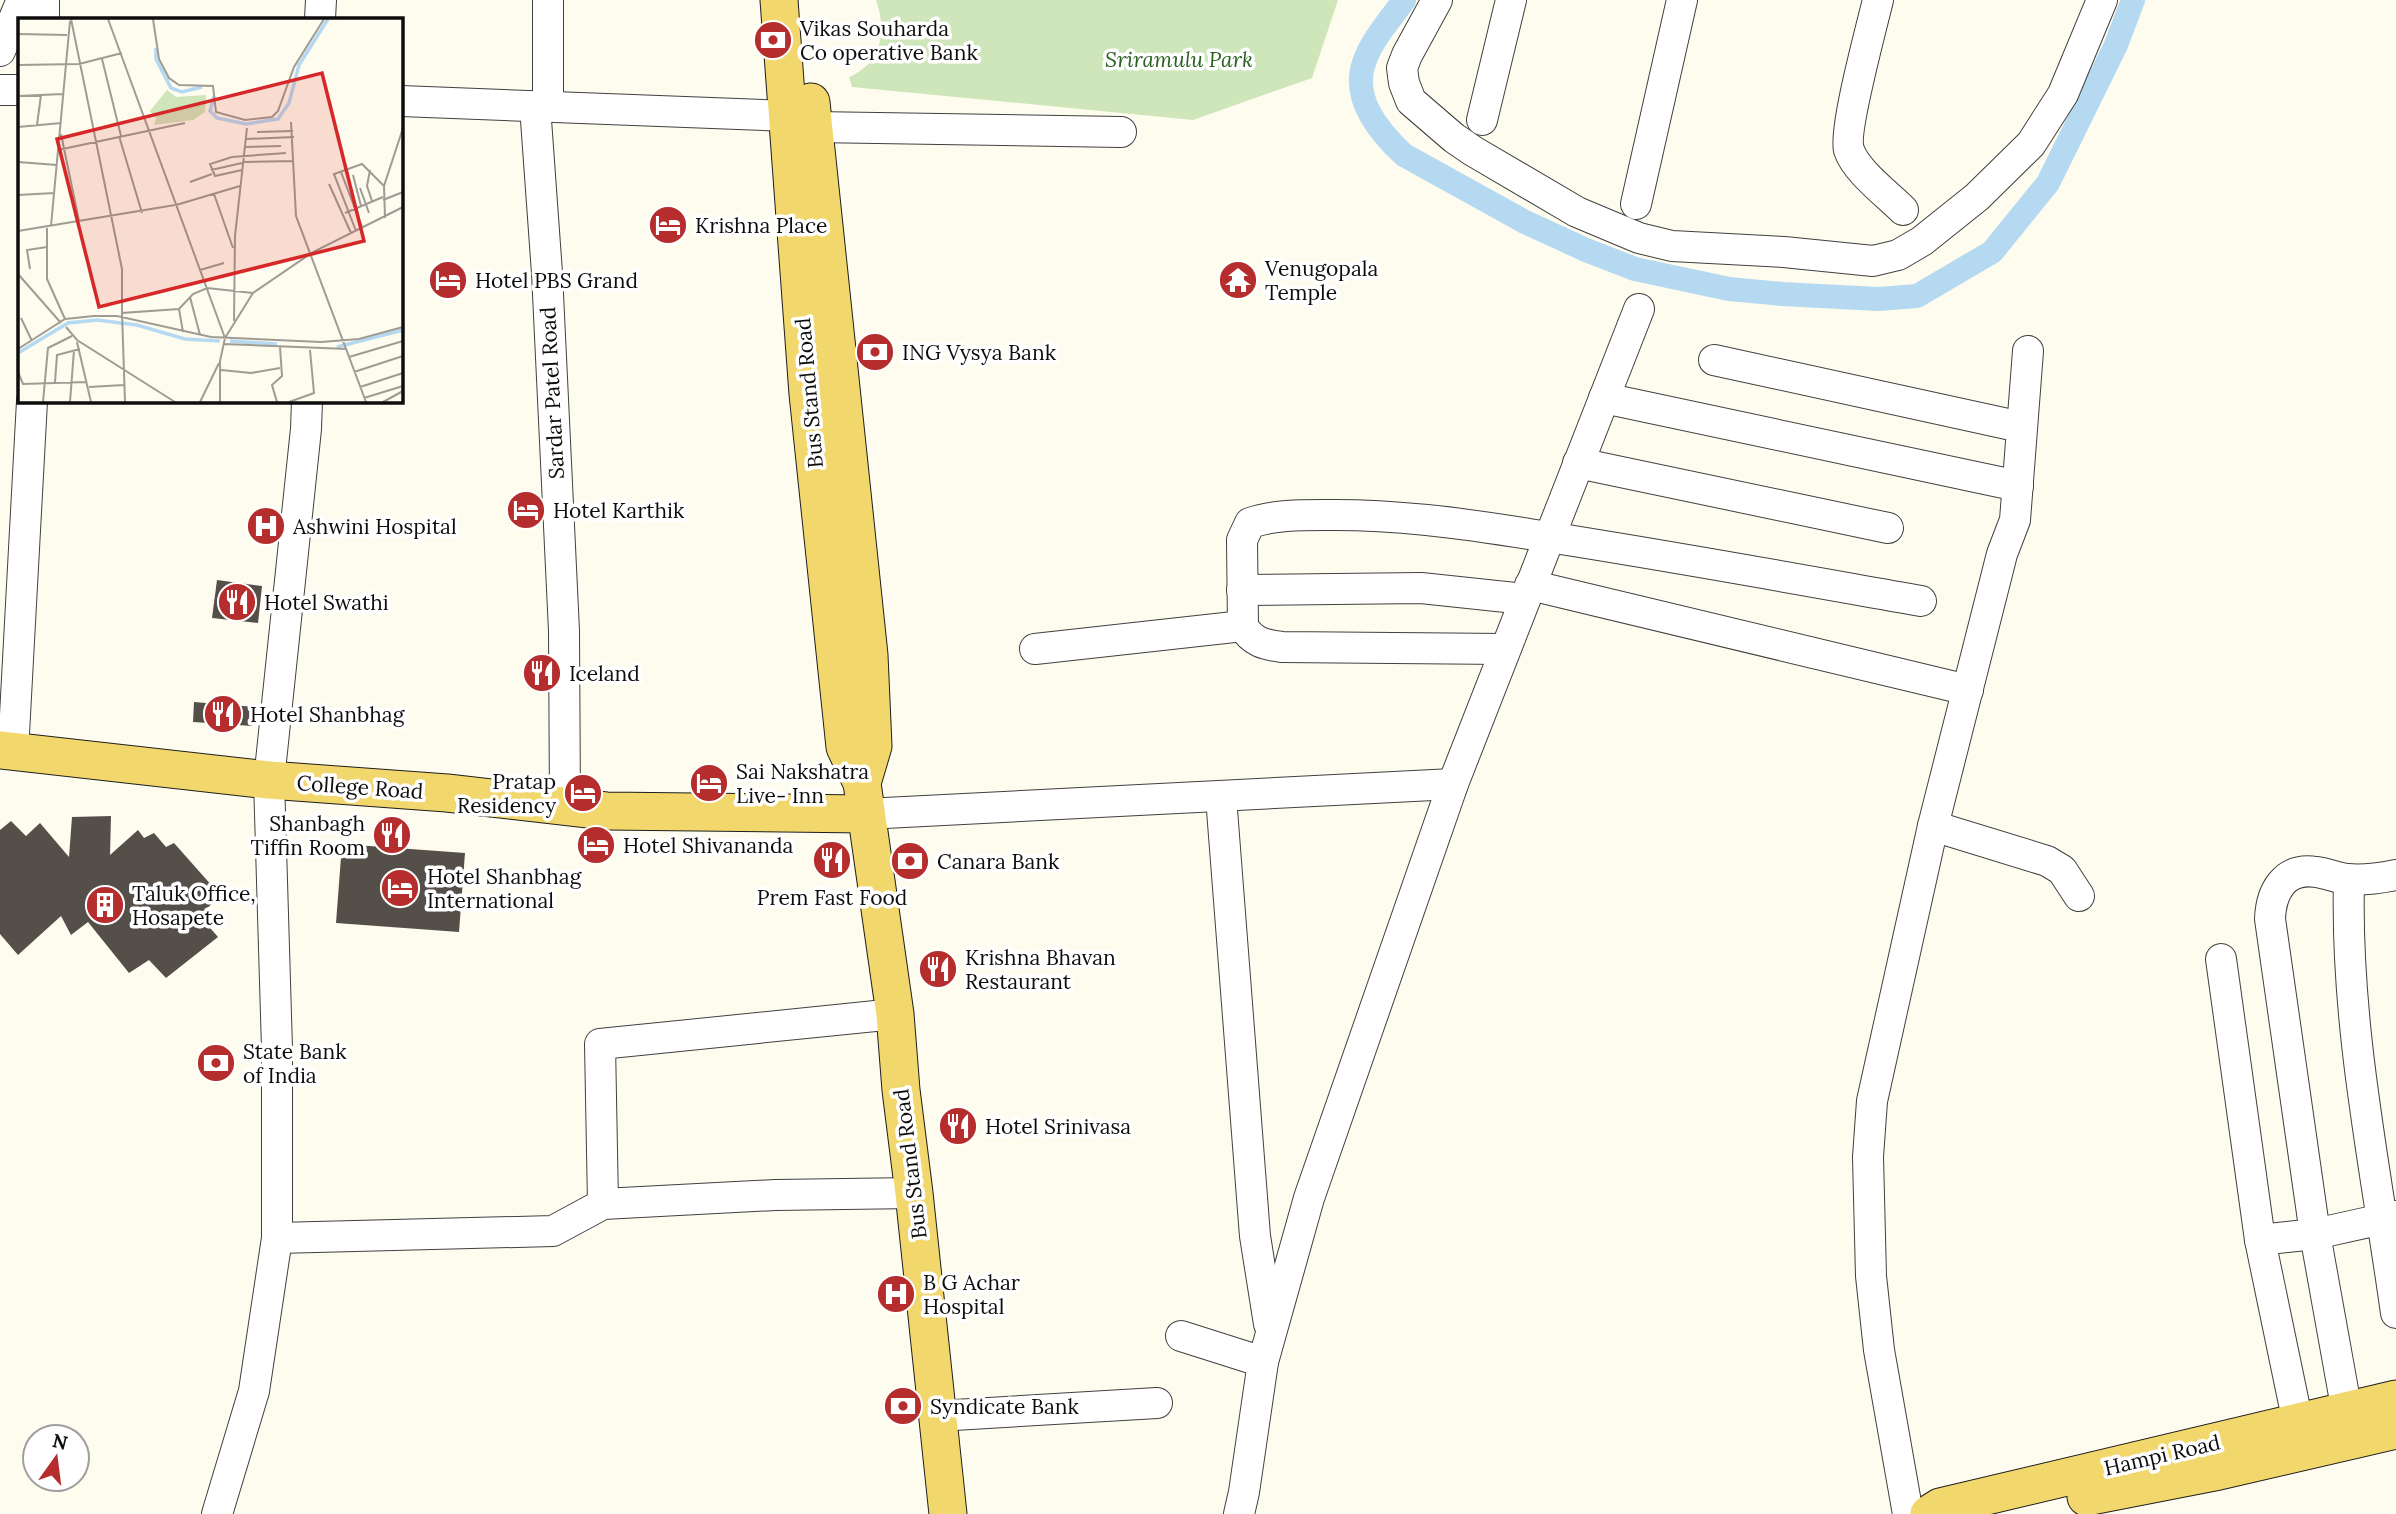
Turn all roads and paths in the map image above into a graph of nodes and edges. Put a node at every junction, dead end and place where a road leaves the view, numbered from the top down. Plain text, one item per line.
1 (22, 0) edge
2 (44, 0) edge
3 (321, 0) edge
4 (548, 0) edge
5 (779, 0) edge
6 (801, 0) edge
7 (1437, 0) edge
8 (1511, 0) edge
9 (1682, 0) edge
10 (1878, 0) edge
11 (2102, 0) edge
12 (44, 18) edge
13 (320, 18) edge
14 (0, 51) edge
15 (0, 90) edge
16 (18, 90) edge
17 (402, 101) edge
18 (541, 107) junction
19 (1482, 120) dead end
20 (801, 121) junction
21 (1121, 132) dead end
22 (1636, 204) dead end
23 (1903, 211) dead end
24 (1639, 309) dead end
25 (2028, 351) dead end
26 (1714, 360) dead end
27 (1604, 398) junction
28 (32, 402) edge
29 (307, 402) edge
30 (2021, 427) junction
31 (1578, 463) junction
32 (2018, 486) junction
33 (1888, 528) dead end
34 (1549, 537) junction
35 (1242, 590) junction
36 (1528, 592) junction
37 (1921, 601) dead end
38 (1243, 626) junction
39 (1035, 649) dead end
40 (1505, 649) junction
41 (1968, 690) junction
42 (7, 751) edge
43 (269, 780) junction
44 (1453, 783) junction
45 (1220, 797) junction
46 (863, 798) junction
47 (565, 806) junction
48 (1933, 826) junction
49 (2396, 875) edge
50 (2349, 880) junction
51 (2079, 896) dead end
52 (2221, 959) dead end
53 (895, 1014) junction
54 (914, 1193) junction
55 (603, 1204) junction
56 (2389, 1217) edge
57 (2315, 1234) junction
58 (1255, 1236) junction
59 (277, 1238) junction
60 (2260, 1240) junction
61 (1293, 1255) junction
62 (2396, 1313) edge
63 (1181, 1336) dead end
64 (1267, 1348) junction
65 (2396, 1399) edge
66 (1157, 1403) dead end
67 (2347, 1412) junction
68 (937, 1416) junction
69 (2298, 1423) junction
70 (2396, 1430) edge
71 (217, 1514) edge
72 (948, 1514) edge
73 (1239, 1514) edge
74 (1908, 1514) edge
75 (1929, 1514) edge
76 (1999, 1514) edge

1 - 14 street
2 - 12 street
3 - 13 street
4 - 18 street, Sardar Patel Road
5 - 20 main road, Bus Stand Road
6 - 20 main road, Bus Stand Road
7 - 11 street
8 - 19 street
9 - 22 street
10 - 23 street
15 - 16 street
17 - 18 street
18 - 20 street
18 - 47 street, Sardar Patel Road
20 - 21 street
20 - 46 main road, Bus Stand Road
24 - 27 street
25 - 30 street
26 - 30 street
27 - 31 street
27 - 32 street
28 - 42 street
29 - 43 street
30 - 32 street
31 - 33 street
31 - 34 street
32 - 41 street
34 - 35 street
34 - 36 street
34 - 37 street
35 - 36 street
35 - 38 street
36 - 40 street
36 - 41 street
38 - 39 street
38 - 40 street
40 - 44 street
41 - 48 street
42 - 43 main road, College Road
43 - 47 main road, College Road
43 - 59 street
44 - 45 street
44 - 61 street
45 - 46 street
45 - 58 street
46 - 47 main road, College Road
46 - 53 main road, Bus Stand Road
48 - 51 street
48 - 74 street
49 - 50 street
50 - 56 street
50 - 57 street
52 - 60 street
53 - 54 main road, Bus Stand Road
53 - 55 street
54 - 55 street
54 - 68 main road, Bus Stand Road
55 - 59 street
56 - 57 street
56 - 62 street
57 - 60 street
57 - 67 street
58 - 61 street
58 - 64 street
59 - 71 street
60 - 69 street
61 - 64 street
63 - 64 street
64 - 73 street
65 - 67 main road, Hampi Road
66 - 68 street
67 - 69 main road, Hampi Road
68 - 72 main road, Bus Stand Road
69 - 75 main road, Hampi Road
70 - 76 main road

